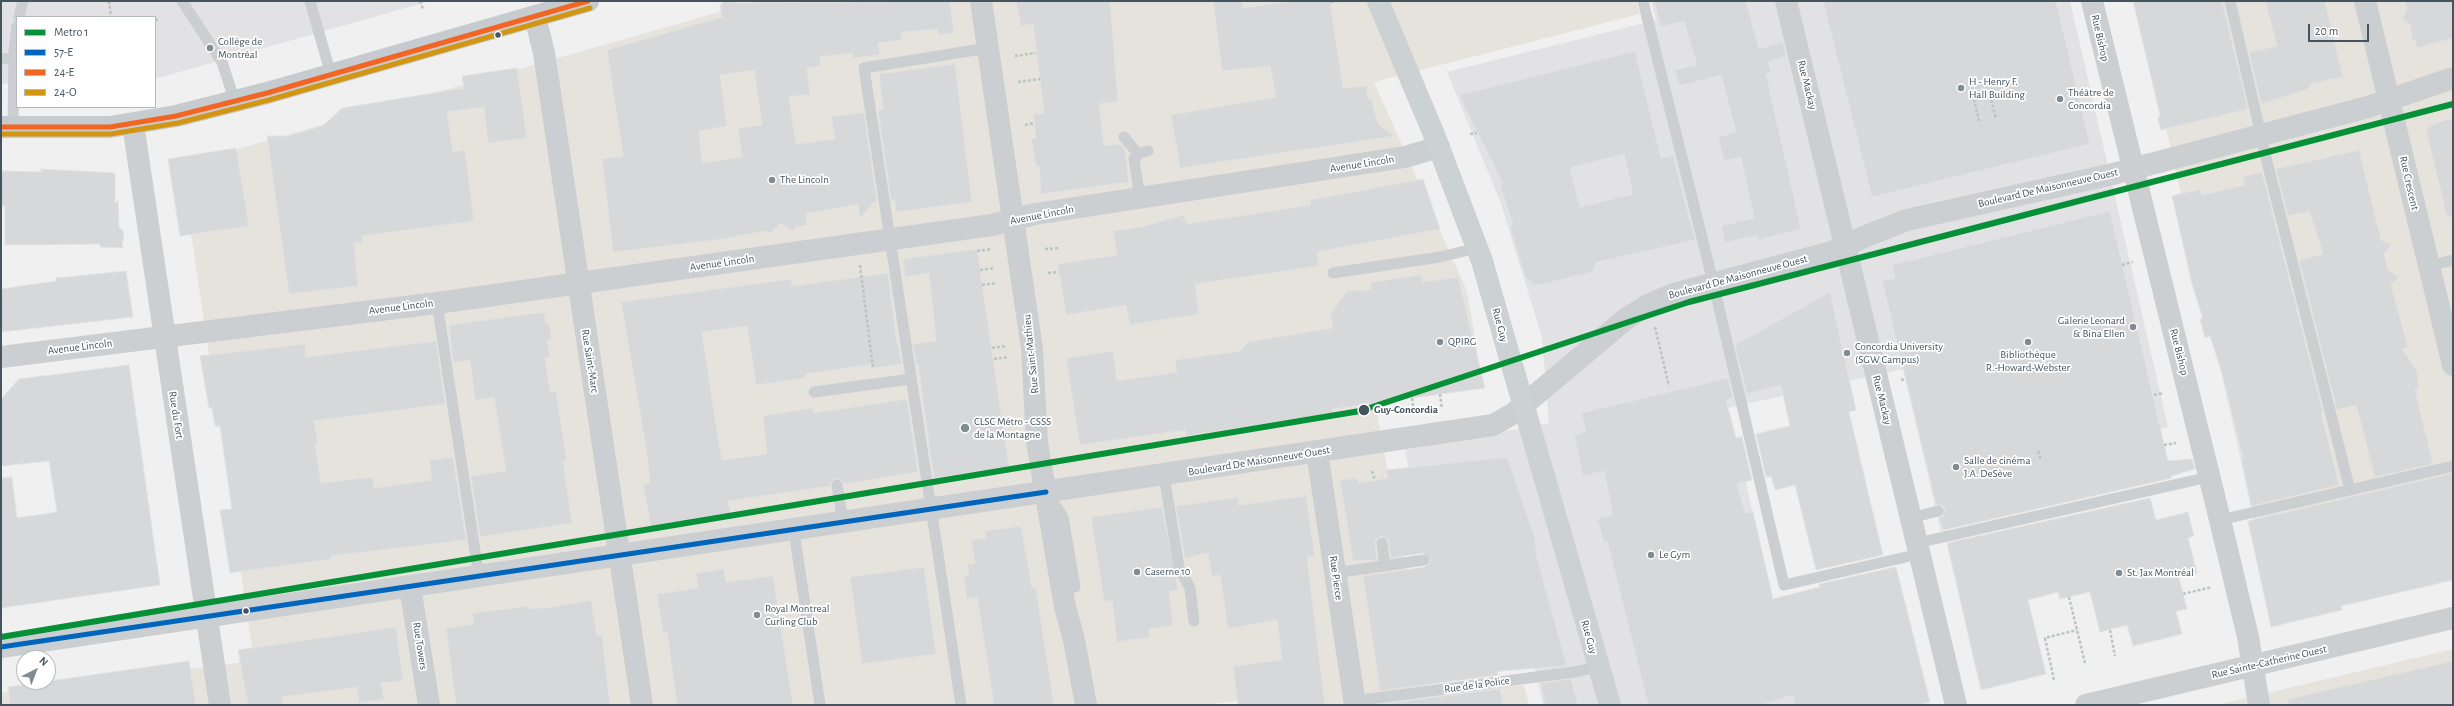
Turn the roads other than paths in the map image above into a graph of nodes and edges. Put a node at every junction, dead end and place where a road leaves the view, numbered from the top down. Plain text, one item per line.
1 (23, 1) edge
2 (182, 1) edge
3 (310, 1) edge
4 (588, 1) edge
5 (981, 1) edge
6 (1378, 1) edge
7 (1643, 1) edge
8 (1786, 1) edge
9 (2092, 1) edge
10 (2230, 1) edge
11 (2365, 1) edge
12 (19, 16) edge
13 (535, 17) junction
14 (16, 37) edge
15 (988, 48) junction
16 (1, 58) edge
17 (14, 58) junction
18 (331, 76) junction
19 (2453, 78) edge
20 (2389, 100) junction
21 (235, 102) junction
22 (133, 124) junction
23 (7, 127) edge
24 (2261, 135) junction
25 (1124, 137) dead end
26 (1439, 147) junction
27 (2133, 169) junction
28 (1140, 198) junction
29 (1012, 220) junction
30 (890, 240) junction
31 (1846, 246) junction
32 (1477, 248) junction
33 (2453, 260) edge
34 (2428, 266) junction
35 (1333, 273) dead end
36 (1713, 282) junction
37 (578, 283) junction
38 (437, 303) junction
39 (164, 337) junction
40 (1, 357) edge
41 (2453, 365) edge
42 (911, 379) junction
43 (814, 392) dead end
44 (1523, 406) junction
45 (1317, 452) junction
46 (2453, 466) edge
47 (1164, 475) junction
48 (2210, 477) junction
49 (837, 485) dead end
50 (2350, 490) junction
51 (1046, 492) junction
52 (930, 510) junction
53 (1938, 511) dead end
54 (1911, 518) junction
55 (2220, 520) junction
56 (843, 523) junction
57 (794, 530) junction
58 (1382, 542) dead end
59 (1918, 549) junction
60 (620, 556) junction
61 (1424, 560) dead end
62 (1385, 566) junction
63 (1335, 573) junction
64 (479, 577) junction
65 (410, 587) junction
66 (1074, 587) dead end
67 (207, 616) junction
68 (2453, 618) edge
69 (1194, 621) dead end
70 (1, 648) edge
71 (2252, 666) junction
72 (1598, 667) junction
73 (1355, 703) edge
74 (220, 705) edge
75 (426, 705) edge
76 (642, 705) edge
77 (820, 705) edge
78 (961, 705) edge
79 (1086, 705) edge
80 (1610, 705) edge
81 (1956, 705) edge
82 (2086, 705) edge
83 (2259, 705) edge

1 - 12 lane
2 - 21 lane
3 - 18 lane
4 - 13 main road
5 - 15 street, Rue Saint-Mathieu
6 - 26 main road, Rue Guy
7 - 36 lane
8 - 31 street, Rue Mackay
9 - 27 street, Rue Bishop
10 - 24 lane
11 - 20 street, Rue Crescent
13 - 18 main road
13 - 37 street, Rue Saint-Marc
14 - 17 lane
15 - 29 street, Rue Saint-Mathieu
15 - 30 lane
16 - 17 lane
17 - 23 lane
18 - 21 main road
19 - 20 street, Boulevard De Maisonneuve Ouest
20 - 24 street, Boulevard De Maisonneuve Ouest
20 - 34 street, Rue Crescent
21 - 22 main road
22 - 23 main road
22 - 39 street, Rue du Fort
24 - 27 street, Boulevard De Maisonneuve Ouest
24 - 50 lane
25 - 28 lane
26 - 28 street, Avenue Lincoln
26 - 32 main road, Rue Guy
27 - 31 street, Boulevard De Maisonneuve Ouest
27 - 48 street, Rue Bishop
28 - 29 street, Avenue Lincoln
29 - 30 street, Avenue Lincoln
29 - 51 street, Rue Saint-Mathieu
30 - 37 street, Avenue Lincoln
30 - 42 lane
31 - 36 street, Boulevard De Maisonneuve Ouest
31 - 54 street, Rue Mackay
32 - 35 lane
32 - 44 main road, Rue Guy
33 - 34 lane
34 - 41 street, Rue Crescent
36 - 44 street, Boulevard De Maisonneuve Ouest
36 - 59 lane
37 - 38 street, Avenue Lincoln
37 - 60 street, Rue Saint-Marc
38 - 39 street, Avenue Lincoln
38 - 64 lane
39 - 40 street, Avenue Lincoln
39 - 67 street, Rue du Fort
42 - 43 lane
42 - 52 lane
44 - 45 street, Boulevard De Maisonneuve Ouest
44 - 72 main road, Rue Guy
45 - 47 street, Boulevard De Maisonneuve Ouest
45 - 63 street, Rue Pierce
46 - 50 lane
47 - 51 street, Boulevard De Maisonneuve Ouest
47 - 69 lane
48 - 55 street, Rue Bishop
48 - 59 lane
49 - 56 lane
50 - 55 lane
51 - 52 street, Boulevard De Maisonneuve Ouest
51 - 66 lane
51 - 79 street, Rue Saint-Mathieu
52 - 56 street, Boulevard De Maisonneuve Ouest
52 - 78 lane
53 - 54 lane
54 - 59 street, Rue Mackay
55 - 71 street, Rue Bishop
56 - 57 street, Boulevard De Maisonneuve Ouest
57 - 60 street, Boulevard De Maisonneuve Ouest
57 - 77 lane
58 - 62 lane
59 - 81 street, Rue Mackay
60 - 64 street, Boulevard De Maisonneuve Ouest
60 - 76 street, Rue Saint-Marc
61 - 62 lane
62 - 63 lane
63 - 73 street, Rue Pierce
64 - 65 street, Boulevard De Maisonneuve Ouest
65 - 67 street, Boulevard De Maisonneuve Ouest
65 - 75 street, Rue Towers
67 - 70 street, Boulevard De Maisonneuve Ouest
67 - 74 street, Rue du Fort
68 - 71 street, Rue Sainte-Catherine Ouest
71 - 82 street, Rue Sainte-Catherine Ouest
71 - 83 street, Rue Bishop
72 - 73 lane, Rue de la Police
72 - 80 main road, Rue Guy

